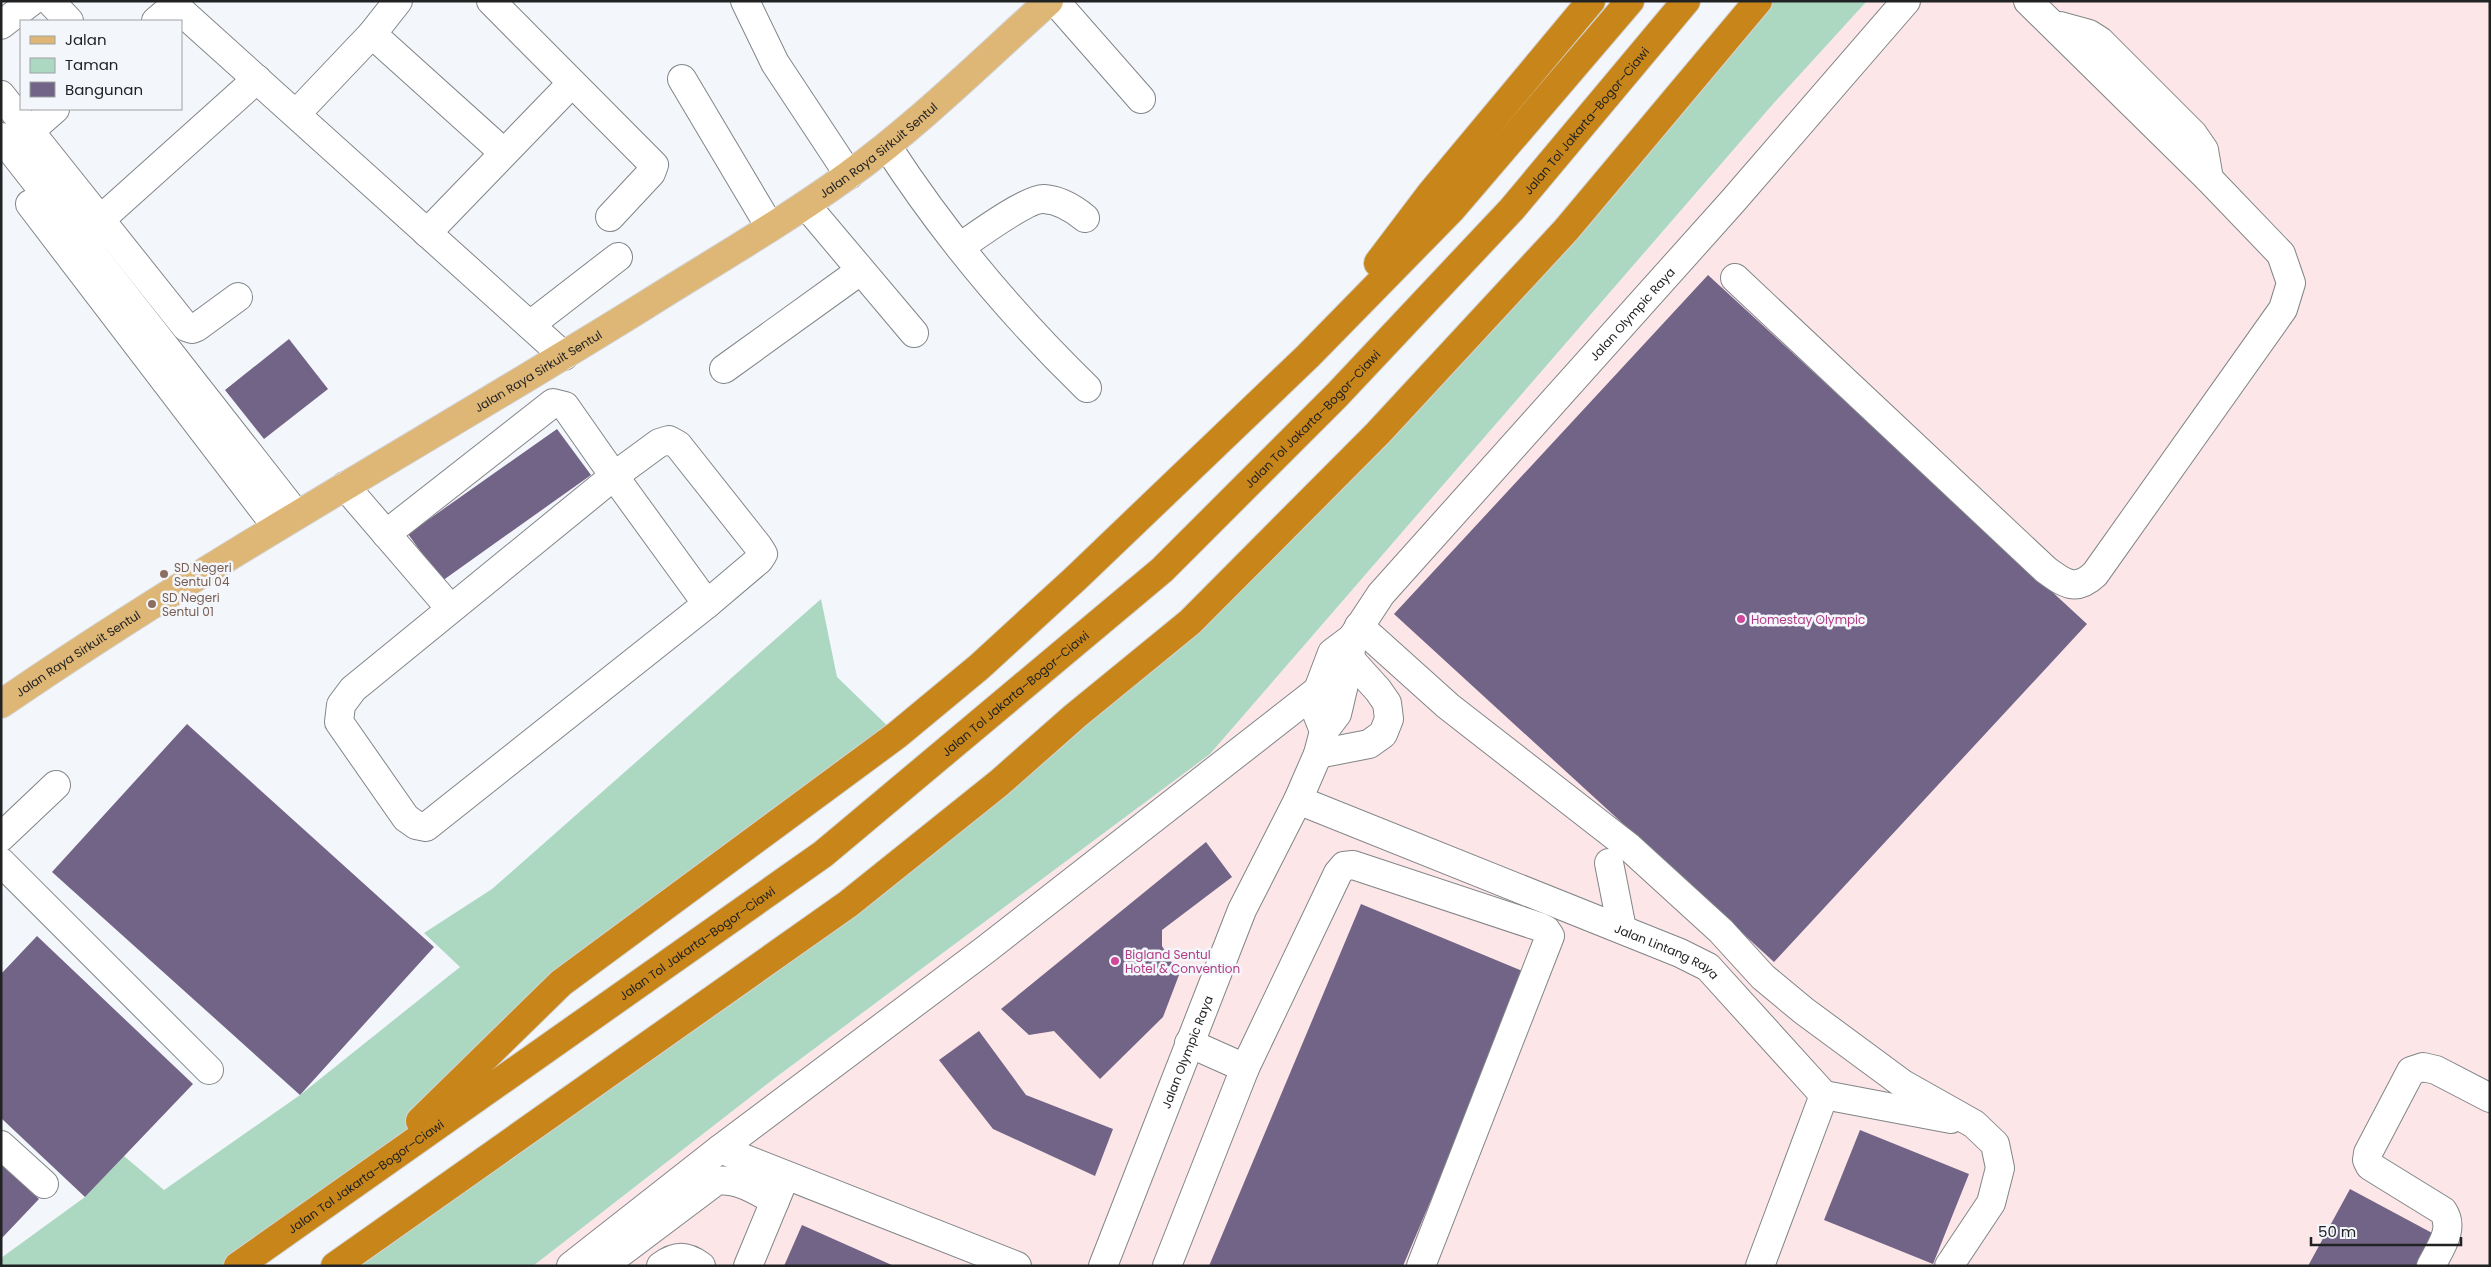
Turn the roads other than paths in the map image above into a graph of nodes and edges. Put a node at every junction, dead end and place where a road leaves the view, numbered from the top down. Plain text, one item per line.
1 (32, 1) edge
2 (50, 1) edge
3 (398, 1) edge
4 (491, 1) edge
5 (745, 1) edge
6 (1049, 1) edge
7 (1055, 1) edge
8 (1591, 1) edge
9 (1630, 1) edge
10 (1686, 1) edge
11 (1758, 1) edge
12 (1906, 1) edge
13 (2028, 1) edge
14 (68, 20) edge
15 (157, 20) edge
16 (1, 25) edge
17 (372, 34) junction
18 (682, 78) dead end
19 (257, 79) junction
20 (572, 82) junction
21 (1, 95) edge
22 (1141, 99) dead end
23 (54, 110) edge
24 (296, 114) junction
25 (30, 131) junction
26 (1, 137) edge
27 (886, 146) junction
28 (503, 152) junction
29 (1, 167) edge
30 (850, 174) junction
31 (806, 205) junction
32 (610, 217) dead end
33 (1085, 218) dead end
34 (101, 219) junction
35 (770, 227) junction
36 (427, 233) junction
37 (960, 247) junction
38 (618, 257) dead end
39 (860, 271) junction
40 (1735, 278) dead end
41 (238, 297) dead end
42 (530, 325) junction
43 (914, 334) dead end
44 (564, 356) junction
45 (1308, 356) junction
46 (724, 369) dead end
47 (1087, 388) dead end
48 (614, 476) junction
49 (345, 486) junction
50 (286, 520) junction
51 (386, 534) junction
52 (707, 604) junction
53 (450, 608) junction
54 (1348, 644) junction
55 (1318, 690) junction
56 (1, 704) edge
57 (1321, 743) junction
58 (56, 785) dead end
59 (1298, 800) junction
60 (1, 837) edge
61 (1, 862) edge
62 (1610, 863) dead end
63 (1622, 929) junction
64 (1188, 1043) junction
65 (1245, 1068) junction
66 (209, 1070) dead end
67 (1824, 1095) junction
68 (2490, 1098) edge
69 (1974, 1124) junction
70 (1, 1145) edge
71 (720, 1149) junction
72 (786, 1174) junction
73 (360, 1180) junction
74 (44, 1184) dead end
75 (776, 1201) junction
76 (238, 1266) edge
77 (335, 1266) edge
78 (571, 1266) edge
79 (603, 1266) edge
80 (661, 1266) edge
81 (701, 1266) edge
82 (748, 1266) edge
83 (1017, 1266) edge
84 (1103, 1266) edge
85 (1167, 1266) edge
86 (1421, 1266) edge
87 (1760, 1266) edge
88 (1950, 1266) edge
89 (2431, 1266) edge

1 - 16 street
2 - 14 street
3 - 17 street
4 - 20 street
5 - 30 street
6 - 27 main road, Jalan Raya Sirkuit Sentul
7 - 22 street
8 - 45 highway
9 - 45 highway
10 - 73 highway, Jalan Tol Jakarta–Bogor–Ciawi
11 - 77 highway
12 - 54 street, Jalan Olympic Raya
13 - 40 street
15 - 19 street
17 - 24 street
17 - 28 street
18 - 35 street
19 - 24 street
19 - 34 street
20 - 28 street
20 - 32 street
21 - 25 street
23 - 25 street
24 - 36 street
25 - 34 street
26 - 50 street
27 - 30 main road, Jalan Raya Sirkuit Sentul
27 - 37 street
28 - 36 street
29 - 50 street
30 - 31 main road, Jalan Raya Sirkuit Sentul
31 - 35 main road, Jalan Raya Sirkuit Sentul
31 - 39 street
33 - 37 street
34 - 41 street
35 - 44 main road, Jalan Raya Sirkuit Sentul
36 - 42 street
37 - 47 street
38 - 42 street
39 - 43 street
39 - 46 street
42 - 44 street
44 - 49 main road, Jalan Raya Sirkuit Sentul
45 - 73 highway
48 - 51 street
48 - 52 street
48 - 52 street
48 - 53 street
49 - 50 main road, Jalan Raya Sirkuit Sentul
49 - 51 street
50 - 56 main road, Jalan Raya Sirkuit Sentul
51 - 53 street
52 - 53 street
54 - 55 street, Jalan Olympic Raya
54 - 57 street, Jalan Olympic Raya
54 - 57 street
54 - 69 street
55 - 57 street, Jalan Olympic Raya
55 - 71 street
57 - 59 street, Jalan Olympic Raya
58 - 60 street
59 - 63 street, Jalan Lintang Raya
59 - 64 street, Jalan Olympic Raya
61 - 66 street
62 - 63 street
63 - 67 street, Jalan Lintang Raya
64 - 65 street
64 - 84 street, Jalan Olympic Raya
65 - 85 street
65 - 86 street
67 - 69 street
67 - 87 street
68 - 89 street
69 - 88 street
70 - 74 street
71 - 72 street
71 - 78 street
72 - 75 street
72 - 83 street
73 - 76 highway, Jalan Tol Jakarta–Bogor–Ciawi
75 - 79 street
75 - 82 street
80 - 81 street

